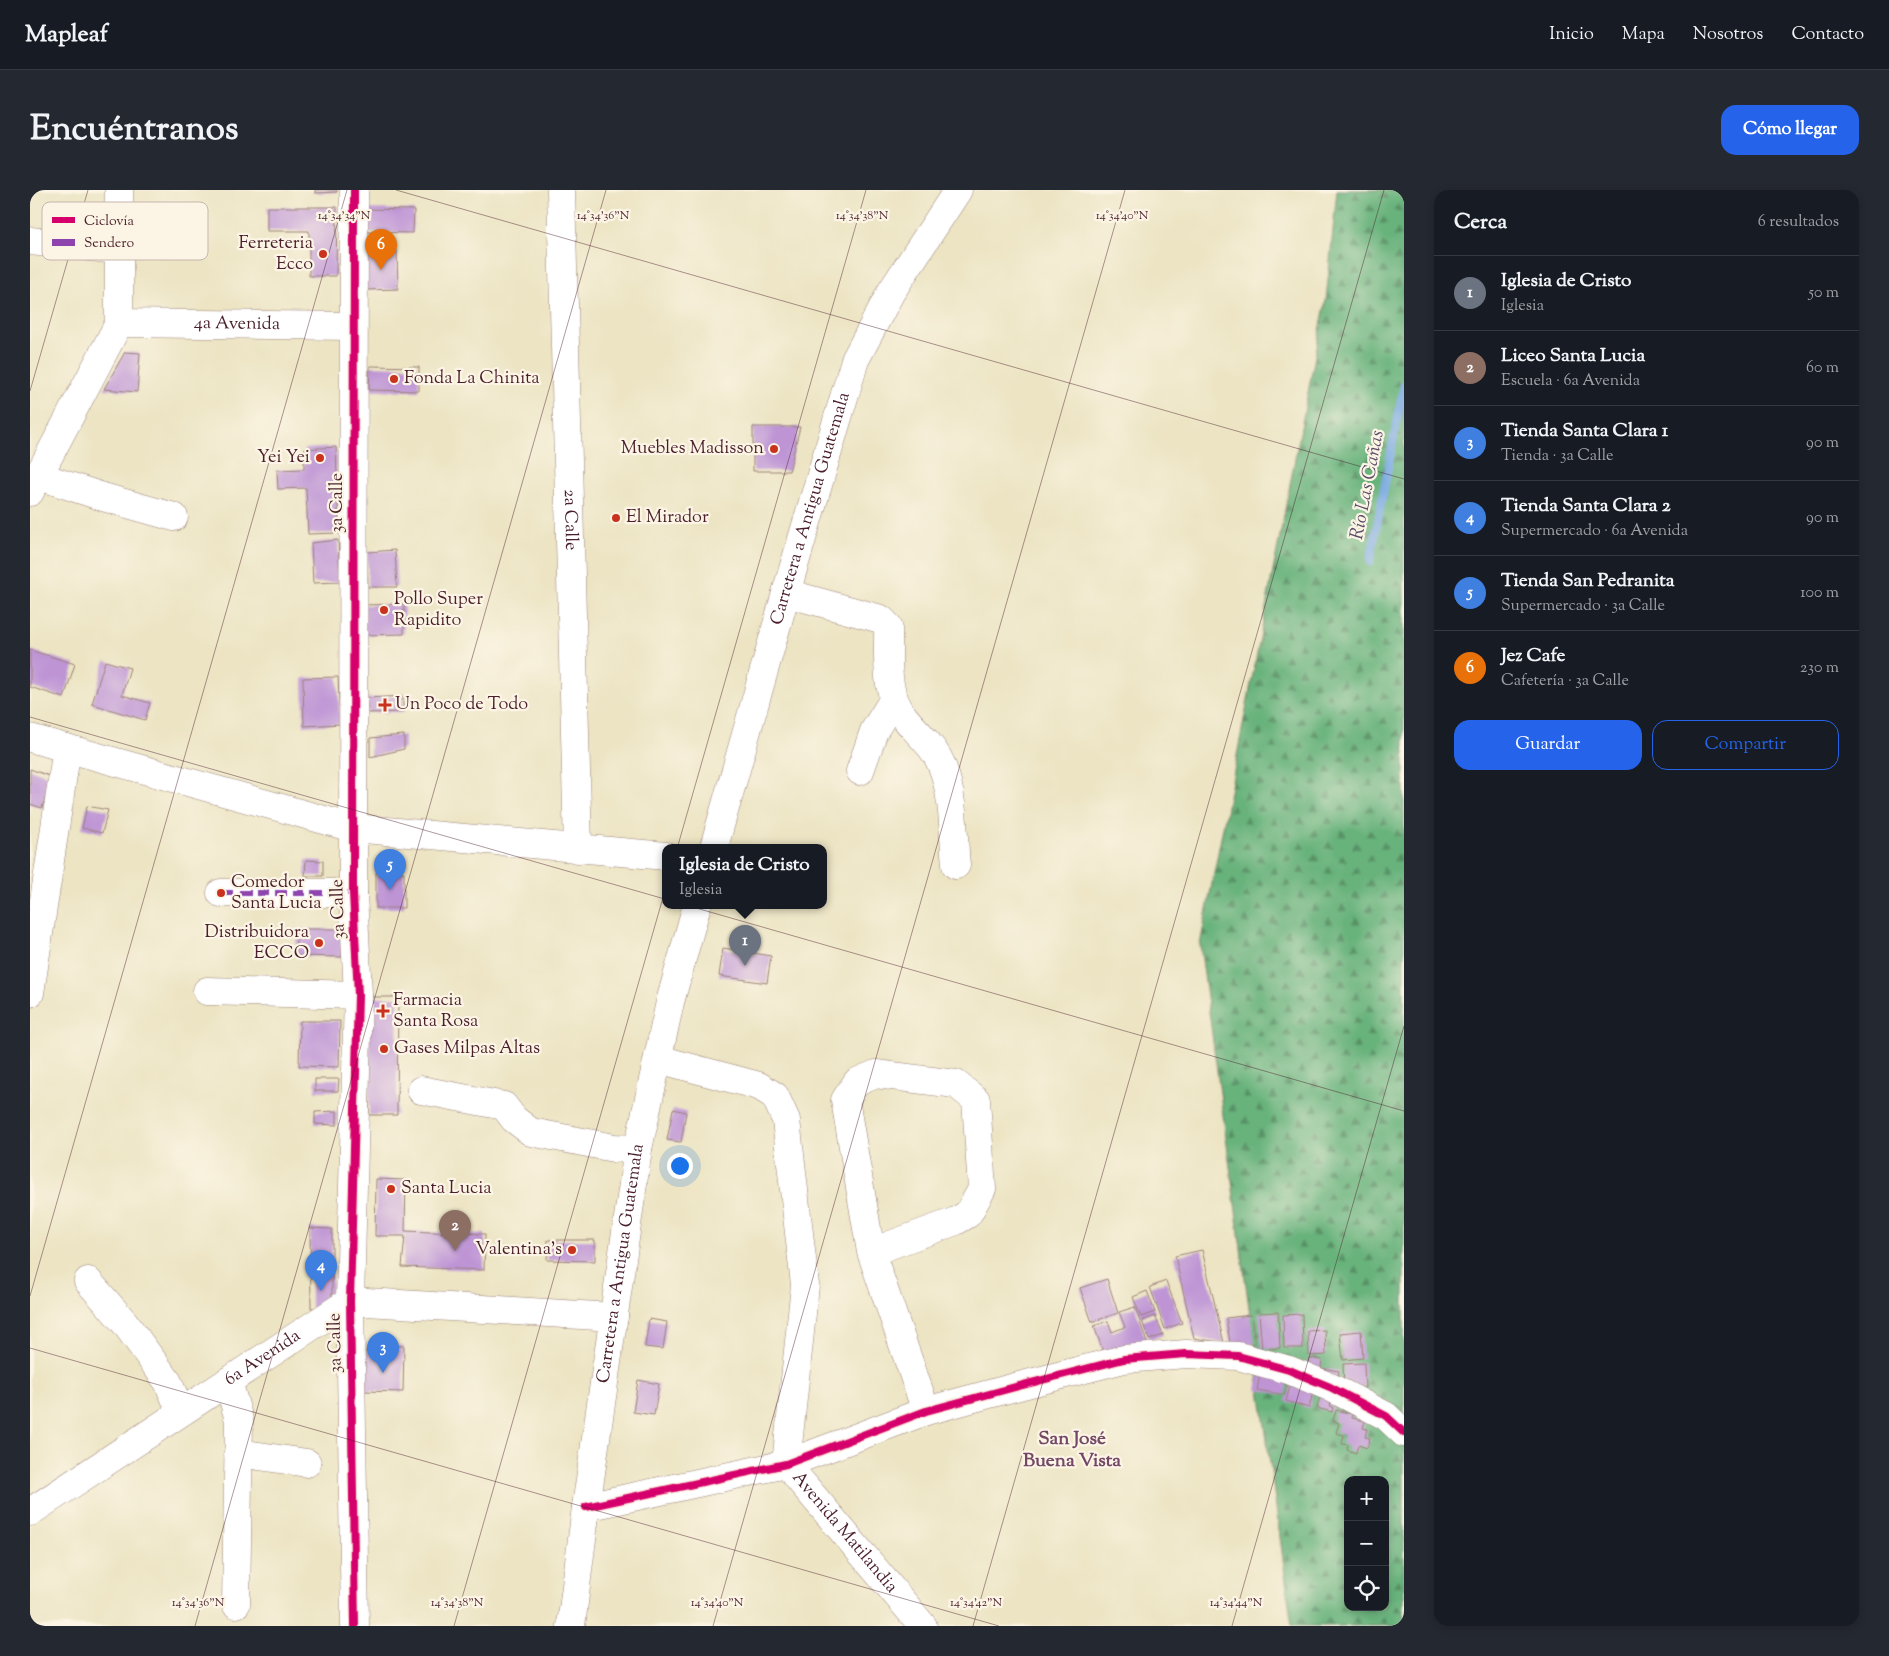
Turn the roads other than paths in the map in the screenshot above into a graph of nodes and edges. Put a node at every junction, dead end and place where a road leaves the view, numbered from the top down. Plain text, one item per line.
1 (354, 190) edge
2 (562, 190) edge
3 (958, 190) edge
4 (120, 260) edge
5 (119, 323) junction
6 (353, 326) junction
7 (34, 484) edge
8 (174, 517) dead end
9 (786, 593) junction
10 (893, 700) junction
11 (30, 738) edge
12 (66, 748) junction
13 (860, 771) dead end
14 (353, 828) junction
15 (715, 844) edge
16 (578, 849) junction
17 (662, 856) edge
18 (956, 865) dead end
19 (220, 893) dead end
20 (353, 893) junction
21 (696, 909) edge
22 (33, 961) edge
23 (206, 991) dead end
24 (30, 993) edge
25 (358, 995) junction
26 (658, 1059) junction
27 (421, 1090) dead end
28 (638, 1149) junction
29 (872, 1252) junction
30 (88, 1281) dead end
31 (350, 1301) junction
32 (614, 1317) junction
33 (228, 1381) junction
34 (926, 1411) junction
35 (181, 1412) junction
36 (1404, 1433) edge
37 (238, 1453) junction
38 (307, 1463) dead end
39 (786, 1464) junction
40 (586, 1507) junction
41 (30, 1512) edge
42 (236, 1604) dead end
43 (355, 1626) edge
44 (571, 1626) edge
45 (923, 1626) edge

1 - 6 street, 3a Calle
2 - 16 street, 2a Calle
3 - 9 street, Carretera a Antigua Guatemala
4 - 5 street
5 - 6 street, 4a Avenida
5 - 7 street
6 - 14 street, 3a Calle
7 - 8 street
9 - 10 street
9 - 15 street, Carretera a Antigua Guatemala
10 - 13 street
10 - 18 street
11 - 12 street
12 - 14 street
12 - 22 street
14 - 16 street
14 - 20 street, 3a Calle
16 - 17 street
19 - 20 street
20 - 25 street, 3a Calle
21 - 26 street, Carretera a Antigua Guatemala
22 - 24 street
23 - 25 street
25 - 31 street, 3a Calle
26 - 28 street, Carretera a Antigua Guatemala
26 - 39 street
27 - 28 street
28 - 32 street, Carretera a Antigua Guatemala
29 - 29 street
29 - 34 street
30 - 35 street
31 - 32 street
31 - 33 street, 6a Avenida
31 - 43 street, 3a Calle
32 - 40 street, Carretera a Antigua Guatemala
33 - 35 street, 6a Avenida
33 - 37 street
34 - 36 street
34 - 39 street
35 - 41 street, 6a Avenida
37 - 38 street
37 - 42 street
39 - 40 street
39 - 45 street, Avenida Matilandia
40 - 44 street, Carretera a Antigua Guatemala

